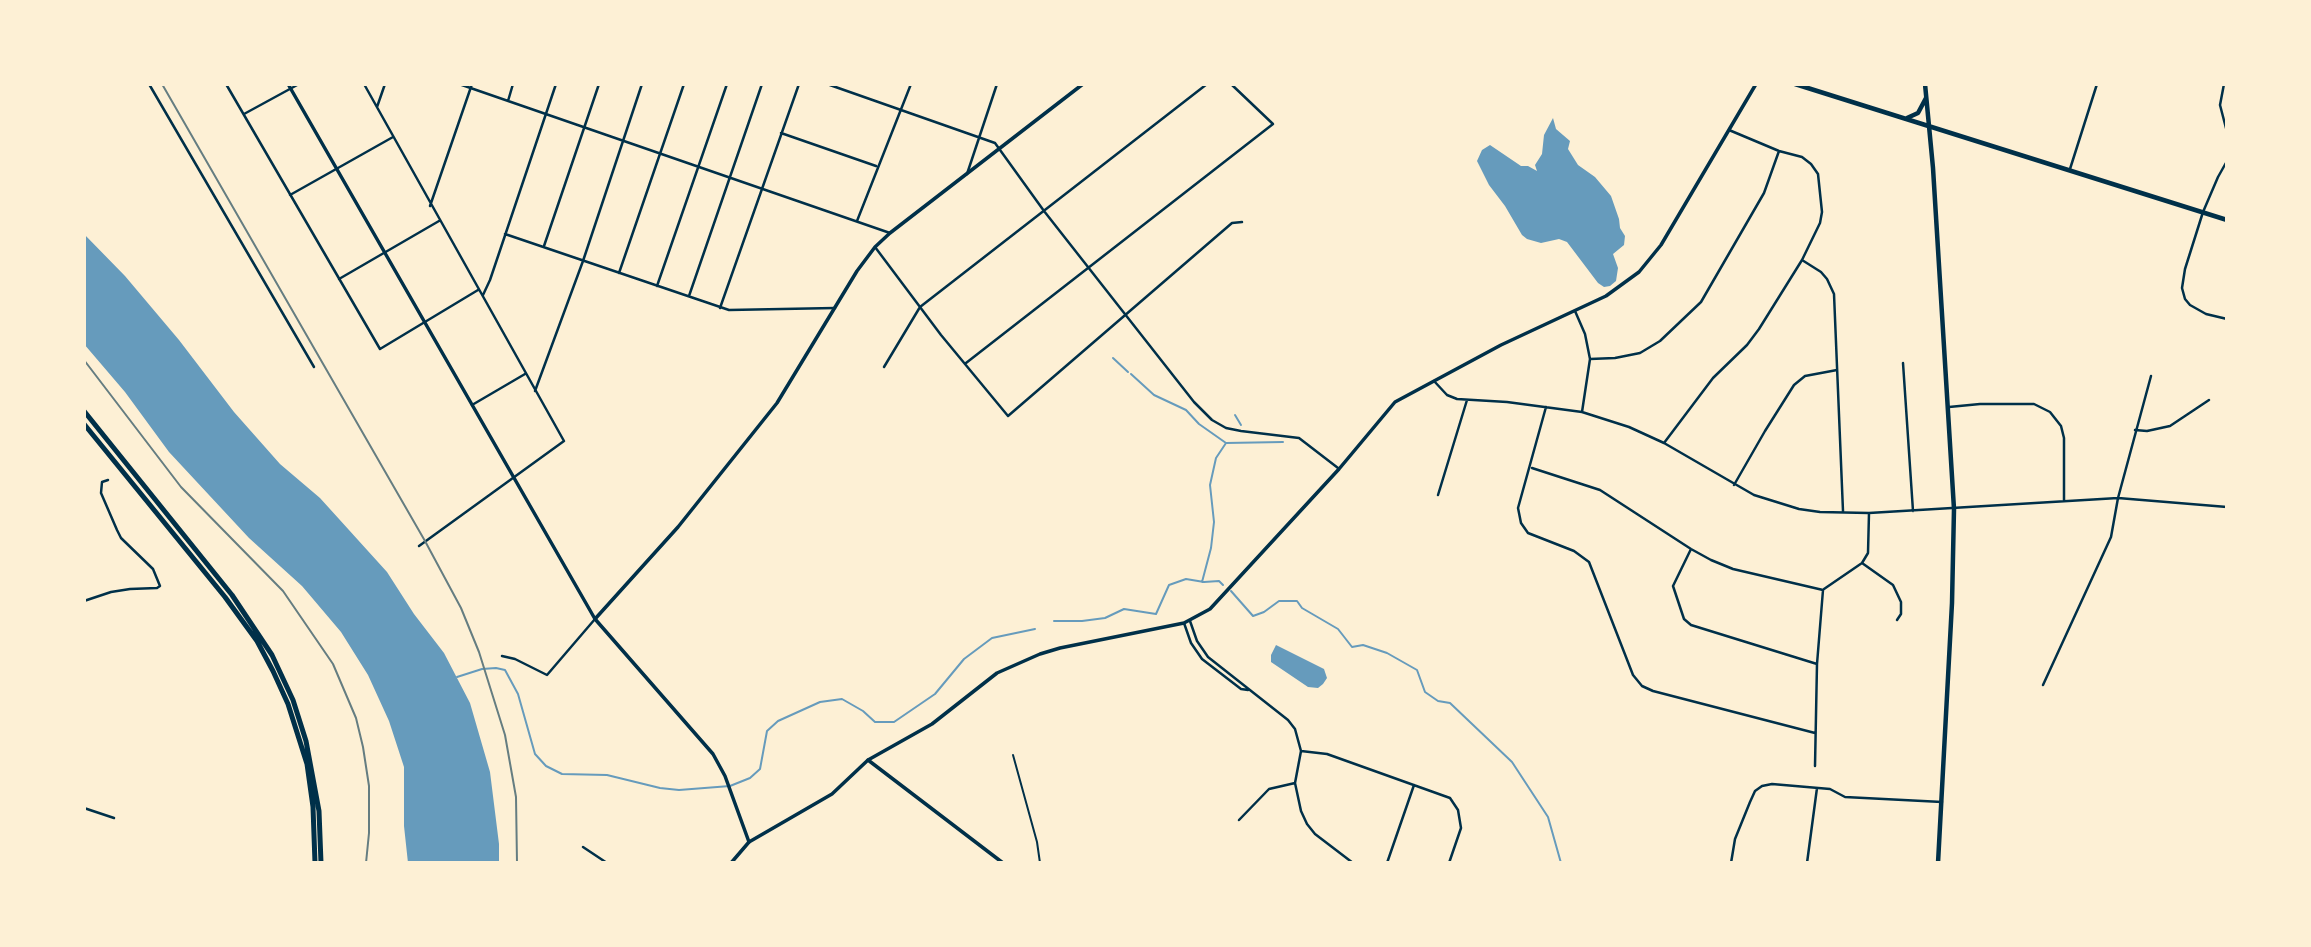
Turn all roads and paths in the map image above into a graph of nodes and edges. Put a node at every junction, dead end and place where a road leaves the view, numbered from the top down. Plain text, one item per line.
1 (149, 84) edge
2 (226, 84) edge
3 (288, 84) edge
4 (299, 84) edge
5 (364, 84) edge
6 (385, 84) edge
7 (459, 84) edge
8 (513, 84) edge
9 (556, 84) edge
10 (599, 84) edge
11 (642, 84) edge
12 (684, 84) edge
13 (727, 84) edge
14 (762, 84) edge
15 (799, 84) edge
16 (827, 84) edge
17 (911, 84) edge
18 (997, 84) edge
19 (1083, 84) edge
20 (1207, 84) edge
21 (1231, 84) edge
22 (1756, 84) edge
23 (1795, 84) edge
24 (1925, 84) edge
25 (2097, 84) edge
26 (2224, 84) edge
27 (471, 86) edge
28 (291, 89) junction
29 (1927, 97) junction
30 (508, 101) junction
31 (377, 108) junction
32 (901, 111) junction
33 (243, 114) junction
34 (546, 114) junction
35 (1906, 119) junction
36 (1930, 126) junction
37 (584, 127) junction
38 (1729, 130) junction
39 (781, 132) junction
40 (2227, 132) edge
41 (978, 137) junction
42 (393, 138) junction
43 (623, 140) junction
44 (999, 148) junction
45 (1779, 151) junction
46 (660, 153) junction
47 (2227, 161) edge
48 (876, 166) junction
49 (699, 167) junction
50 (337, 169) junction
51 (2070, 169) junction
52 (967, 174) junction
53 (730, 178) junction
54 (761, 189) junction
55 (290, 195) junction
56 (430, 206) junction
57 (1044, 211) junction
58 (2203, 212) junction
59 (2227, 220) edge
60 (439, 221) junction
61 (857, 221) junction
62 (1242, 222) dead end
63 (890, 233) junction
64 (505, 234) junction
65 (875, 247) junction
66 (543, 248) junction
67 (385, 253) junction
68 (1802, 260) junction
69 (583, 261) junction
70 (1090, 268) junction
71 (619, 274) junction
72 (339, 279) junction
73 (657, 287) junction
74 (478, 290) junction
75 (482, 296) junction
76 (688, 298) junction
77 (835, 307) junction
78 (920, 307) junction
79 (720, 308) junction
80 (1575, 311) junction
81 (1126, 315) junction
82 (2227, 319) edge
83 (424, 321) junction
84 (1590, 359) junction
85 (965, 363) junction
86 (1903, 363) dead end
87 (313, 367) dead end
88 (884, 367) dead end
89 (1837, 370) junction
90 (526, 374) junction
91 (2151, 376) dead end
92 (1434, 381) junction
93 (535, 391) junction
94 (1467, 400) junction
95 (2209, 400) dead end
96 (472, 405) junction
97 (1546, 407) junction
98 (1949, 407) junction
99 (84, 411) edge
100 (1582, 412) junction
101 (84, 424) edge
102 (2136, 429) junction
103 (1664, 443) junction
104 (1531, 467) junction
105 (1339, 469) junction
106 (514, 477) junction
107 (108, 480) dead end
108 (1734, 485) junction
109 (1438, 495) dead end
110 (2118, 498) junction
111 (2064, 500) junction
112 (2227, 507) edge
113 (1954, 509) junction
114 (1913, 511) junction
115 (1843, 513) junction
116 (1869, 513) junction
117 (419, 546) dead end
118 (1691, 549) junction
119 (1862, 563) junction
120 (1822, 590) junction
121 (84, 601) edge
122 (595, 619) junction
123 (1897, 620) dead end
124 (1190, 621) junction
125 (1184, 623) junction
126 (502, 656) dead end
127 (1817, 664) junction
128 (2043, 685) dead end
129 (1248, 690) junction
130 (1815, 733) junction
131 (1301, 751) junction
132 (1013, 755) dead end
133 (868, 760) junction
134 (1815, 765) dead end
135 (1295, 783) junction
136 (1415, 785) junction
137 (1816, 788) junction
138 (1942, 802) junction
139 (84, 808) edge
140 (114, 818) dead end
141 (1238, 820) dead end
142 (749, 842) junction
143 (583, 847) dead end
144 (315, 863) edge
145 (321, 863) edge
146 (607, 863) edge
147 (731, 863) edge
148 (1003, 863) edge
149 (1040, 863) edge
150 (1353, 863) edge
151 (1387, 863) edge
152 (1449, 863) edge
153 (1731, 863) edge
154 (1807, 863) edge
155 (1938, 863) edge

1 - 87 street
2 - 33 street
3 - 28 street
4 - 28 street
5 - 31 street
6 - 31 street
7 - 27 street
8 - 30 street
9 - 34 street
10 - 37 street
11 - 43 street
12 - 46 street
13 - 49 street
14 - 53 street
15 - 39 street
16 - 32 street
17 - 32 street
18 - 41 street
19 - 44 street
20 - 57 street
21 - 70 street
22 - 38 street
23 - 35 main road
24 - 29 main road
25 - 51 street
26 - 40 street
27 - 30 street
27 - 56 street
28 - 33 street
28 - 50 street
29 - 35 main road
29 - 36 main road
30 - 34 street
31 - 42 street
32 - 41 street
32 - 48 street
33 - 55 street
34 - 37 street
34 - 64 street
35 - 36 main road
36 - 51 main road
36 - 98 main road
37 - 43 street
37 - 66 street
38 - 45 street
38 - 80 street
39 - 48 street
39 - 54 street
41 - 44 street
41 - 52 street
42 - 50 street
42 - 56 street
43 - 46 street
43 - 69 street
44 - 52 street
44 - 57 street
45 - 68 street
45 - 84 street
46 - 49 street
46 - 71 street
47 - 58 street
48 - 61 street
49 - 53 street
49 - 73 street
50 - 55 street
50 - 67 street
51 - 58 main road
52 - 63 street
53 - 54 street
53 - 76 street
54 - 61 street
54 - 79 street
55 - 72 street
56 - 60 street
57 - 70 street
57 - 78 street
58 - 59 main road
58 - 82 street
60 - 67 street
60 - 74 street
61 - 63 street
62 - 81 street
63 - 65 street
64 - 66 street
64 - 75 street
65 - 77 street
65 - 78 street
66 - 69 street
67 - 72 street
67 - 83 street
68 - 89 street
68 - 103 street
69 - 71 street
69 - 93 street
70 - 81 street
70 - 85 street
71 - 73 street
72 - 83 street
73 - 76 street
74 - 75 street
74 - 83 street
75 - 90 street
76 - 79 street
77 - 79 street
77 - 122 street
78 - 85 street
78 - 88 street
80 - 84 street
80 - 92 street
81 - 85 street
81 - 105 street
83 - 96 street
84 - 100 street
86 - 114 street
89 - 108 street
89 - 115 street
90 - 93 street
90 - 96 street
91 - 102 street
92 - 94 street
92 - 105 street
93 - 106 street
94 - 97 street
94 - 109 street
95 - 102 street
96 - 106 street
97 - 100 street
97 - 104 street
98 - 111 street
98 - 113 main road
99 - 145 highway
100 - 103 street
101 - 144 highway
102 - 110 street
103 - 108 street
104 - 118 street
104 - 130 street
105 - 124 street
106 - 117 street
106 - 122 street
107 - 121 street
108 - 115 street
110 - 111 street
110 - 112 street
110 - 128 street
111 - 113 street
113 - 114 street
113 - 138 main road
114 - 116 street
115 - 116 street
116 - 119 street
118 - 120 street
118 - 127 street
119 - 120 street
119 - 123 street
120 - 127 street
122 - 126 street
122 - 142 street
124 - 125 street
124 - 129 street
125 - 129 street
125 - 133 street
127 - 130 street
129 - 131 street
130 - 134 street
131 - 135 street
131 - 136 street
132 - 149 lane
133 - 142 street
133 - 148 street
135 - 141 street
135 - 150 street
136 - 151 street
136 - 152 street
137 - 138 street
137 - 153 street
137 - 154 street
138 - 155 main road
139 - 140 street
142 - 147 street
143 - 146 street

